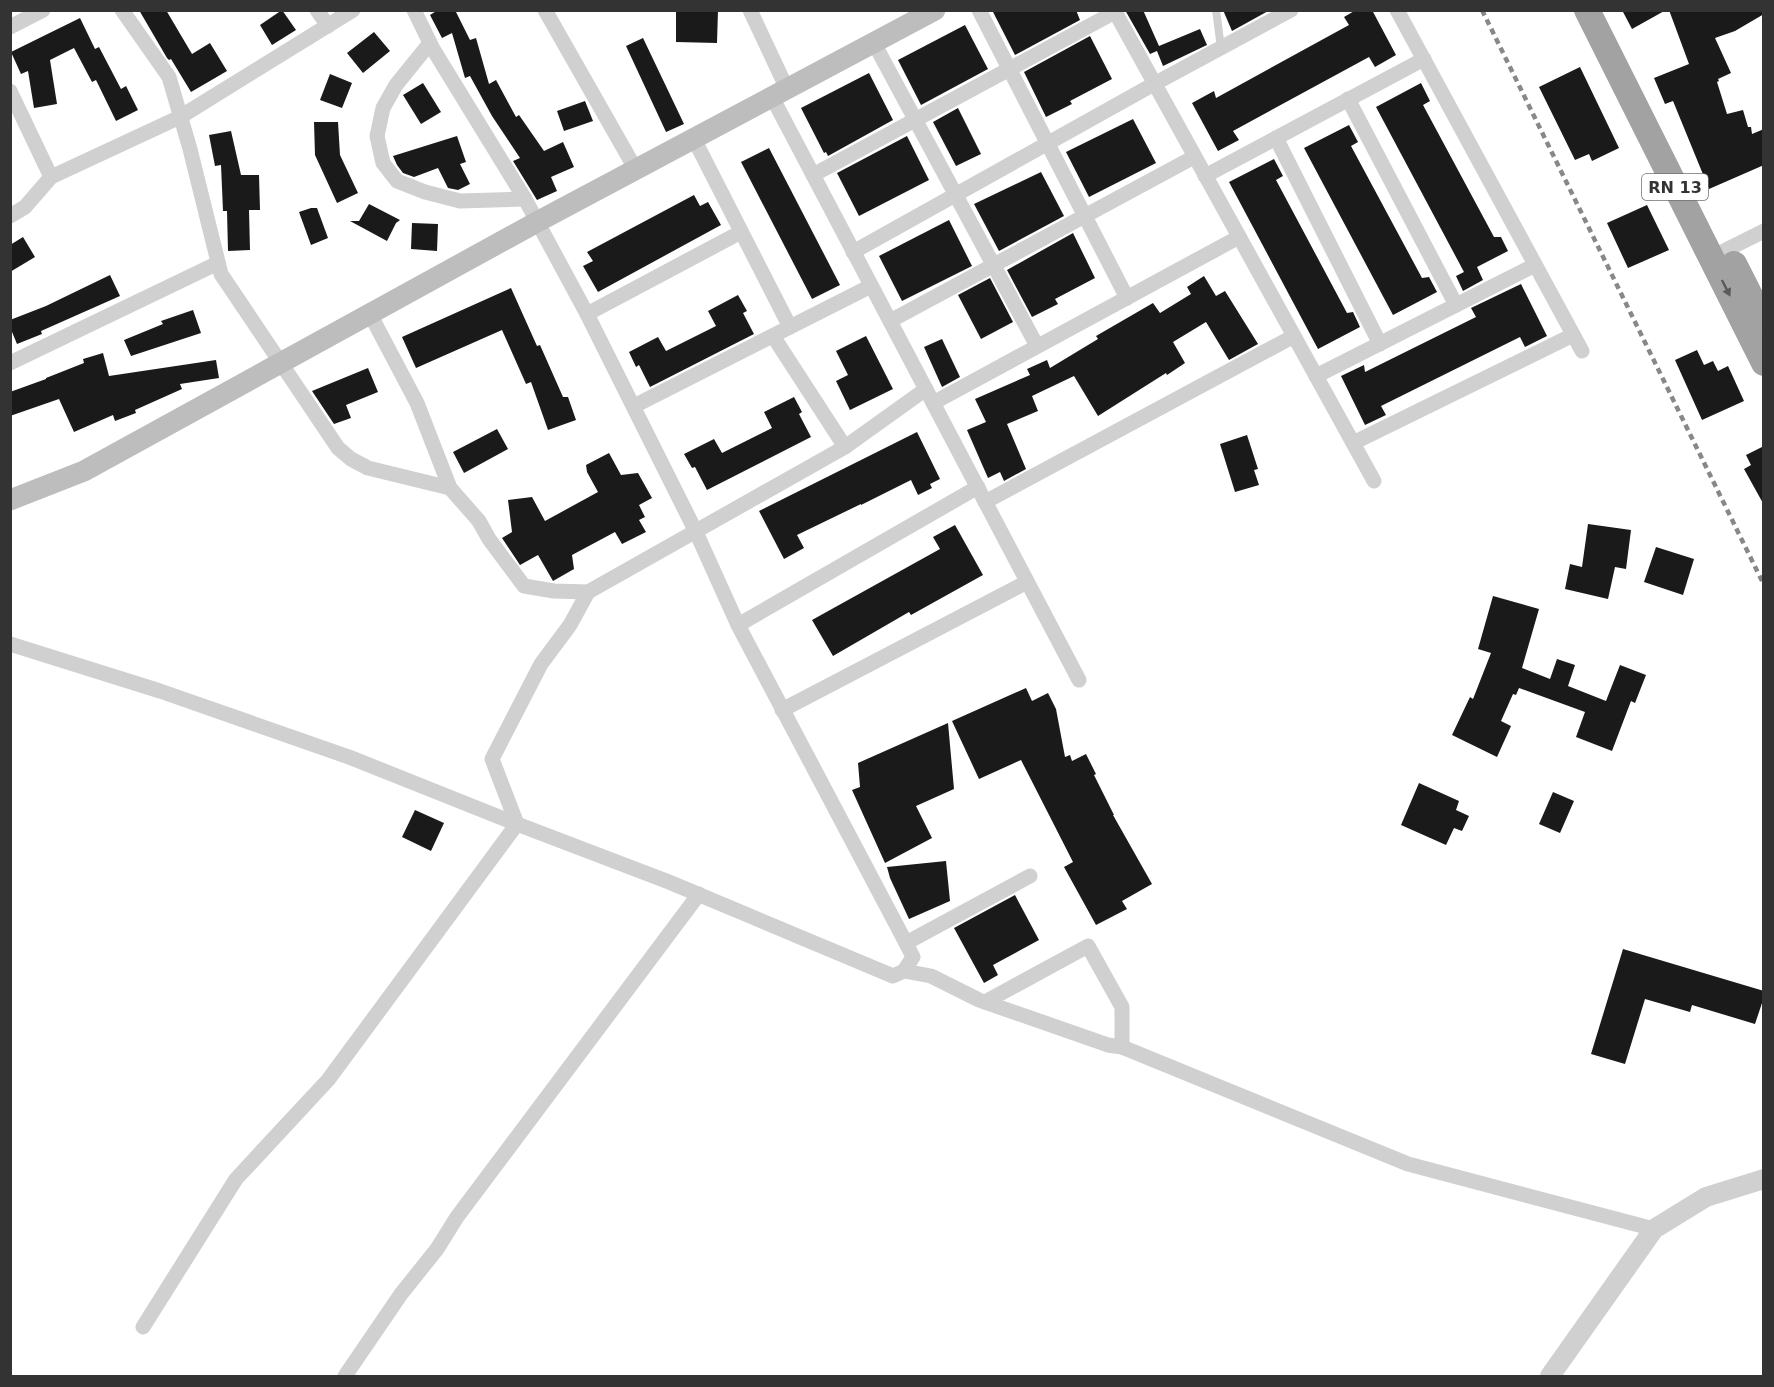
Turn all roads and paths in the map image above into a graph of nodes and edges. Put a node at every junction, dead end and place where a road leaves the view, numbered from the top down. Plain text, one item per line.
1 (43, 10) edge
2 (122, 10) edge
3 (317, 10) edge
4 (353, 10) edge
5 (414, 10) edge
6 (545, 10) edge
7 (750, 10) edge
8 (935, 10) edge
9 (979, 10) edge
10 (1216, 10) edge
11 (1291, 10) edge
12 (1397, 10) edge
13 (1587, 10) edge
14 (1602, 10) edge
15 (1114, 11) edge
16 (328, 26) junction
17 (10, 27) edge
18 (874, 43) junction
19 (430, 44) junction
20 (1221, 48) junction
21 (1424, 59) junction
22 (1010, 69) junction
23 (1154, 84) junction
24 (10, 91) edge
25 (779, 93) junction
26 (1348, 99) junction
27 (180, 117) junction
28 (916, 120) junction
29 (1276, 138) junction
30 (694, 139) junction
31 (1047, 144) junction
32 (1194, 157) junction
33 (636, 170) junction
34 (813, 175) junction
35 (1205, 176) junction
36 (51, 177) junction
37 (956, 195) junction
38 (525, 199) junction
39 (1085, 215) junction
40 (10, 216) edge
41 (537, 222) junction
42 (1764, 231) edge
43 (741, 232) junction
44 (1239, 237) junction
45 (853, 252) junction
46 (1718, 253) junction
47 (218, 263) junction
48 (993, 265) junction
49 (1535, 265) junction
50 (871, 286) junction
51 (1127, 298) junction
52 (1456, 305) junction
53 (370, 314) junction
54 (587, 314) junction
55 (890, 321) junction
56 (1764, 323) edge
57 (790, 327) junction
58 (1573, 335) junction
59 (773, 336) junction
60 (1294, 336) junction
61 (1380, 344) junction
62 (1037, 346) junction
63 (1582, 351) dead end
64 (281, 362) junction
65 (10, 363) edge
66 (1764, 363) edge
67 (1316, 376) junction
68 (929, 396) junction
69 (634, 406) junction
70 (1353, 443) junction
71 (844, 447) junction
72 (1374, 481) dead end
73 (978, 487) junction
74 (450, 488) junction
75 (10, 500) edge
76 (985, 502) junction
77 (696, 532) junction
78 (1028, 582) junction
79 (588, 592) junction
80 (738, 625) junction
81 (10, 644) edge
82 (1080, 680) dead end
83 (782, 710) junction
84 (517, 824) junction
85 (1030, 876) dead end
86 (699, 894) junction
87 (906, 943) junction
88 (904, 971) junction
89 (985, 1002) junction
90 (1122, 1047) junction
91 (1764, 1179) edge
92 (1654, 1229) junction
93 (143, 1327) dead end
94 (345, 1377) edge
95 (1550, 1377) edge

1 - 17 street
2 - 27 street
3 - 16 street
4 - 16 street
5 - 19 street
6 - 33 street
7 - 25 street
8 - 18 main road
9 - 22 street
10 - 20 lane
11 - 20 street
12 - 21 street
13 - 46 highway, RN 13
14 - 46 highway, RN 13
15 - 22 street
15 - 23 street
16 - 27 street
18 - 25 main road
18 - 28 street
19 - 38 street
19 - 38 street
20 - 23 street
21 - 26 street
21 - 49 street
22 - 28 street
22 - 31 street
23 - 31 street
23 - 32 street
24 - 36 street
25 - 30 main road
25 - 34 street
26 - 29 street
26 - 52 street
27 - 36 street
27 - 47 street
28 - 34 street
28 - 37 street
29 - 35 street
29 - 61 street
30 - 33 main road
30 - 43 street
31 - 37 street
31 - 39 street
32 - 35 street
32 - 39 street
33 - 41 main road
34 - 45 street
35 - 44 street
36 - 40 street
37 - 45 street
37 - 48 street
38 - 41 street
39 - 48 street
39 - 51 street
41 - 53 main road
41 - 54 street
42 - 46 street
43 - 54 street
43 - 57 street
44 - 51 street
44 - 60 street
45 - 50 street
46 - 56 highway, RN 13
46 -> 66 highway, RN 13
47 - 64 street
47 - 65 street
48 - 55 street
48 - 62 street
49 - 52 street
49 - 58 street
50 - 55 street
50 - 57 street
51 - 62 street
52 - 61 street
53 - 64 main road
53 - 74 street
54 - 69 street
55 - 68 street
57 - 59 street
58 - 63 street
58 - 70 street
59 - 69 street
59 - 71 street
60 - 67 street
60 - 76 street
61 - 67 street
62 - 68 street
64 - 74 street
64 - 75 main road
67 - 70 street
68 - 71 street
68 - 73 street
69 - 77 street
70 - 72 street
71 - 77 street
73 - 76 street
73 - 80 street
74 - 79 street
76 - 78 street
77 - 79 street
77 - 80 street
78 - 82 street
78 - 83 street
79 - 84 street
80 - 83 street
81 - 84 street
83 - 87 street
84 - 86 street
84 - 93 street
85 - 87 street
86 - 88 street
86 - 94 street
87 - 88 street
88 - 89 street
89 - 90 street
89 - 90 street
90 - 92 street
91 - 92 street
92 - 95 street

